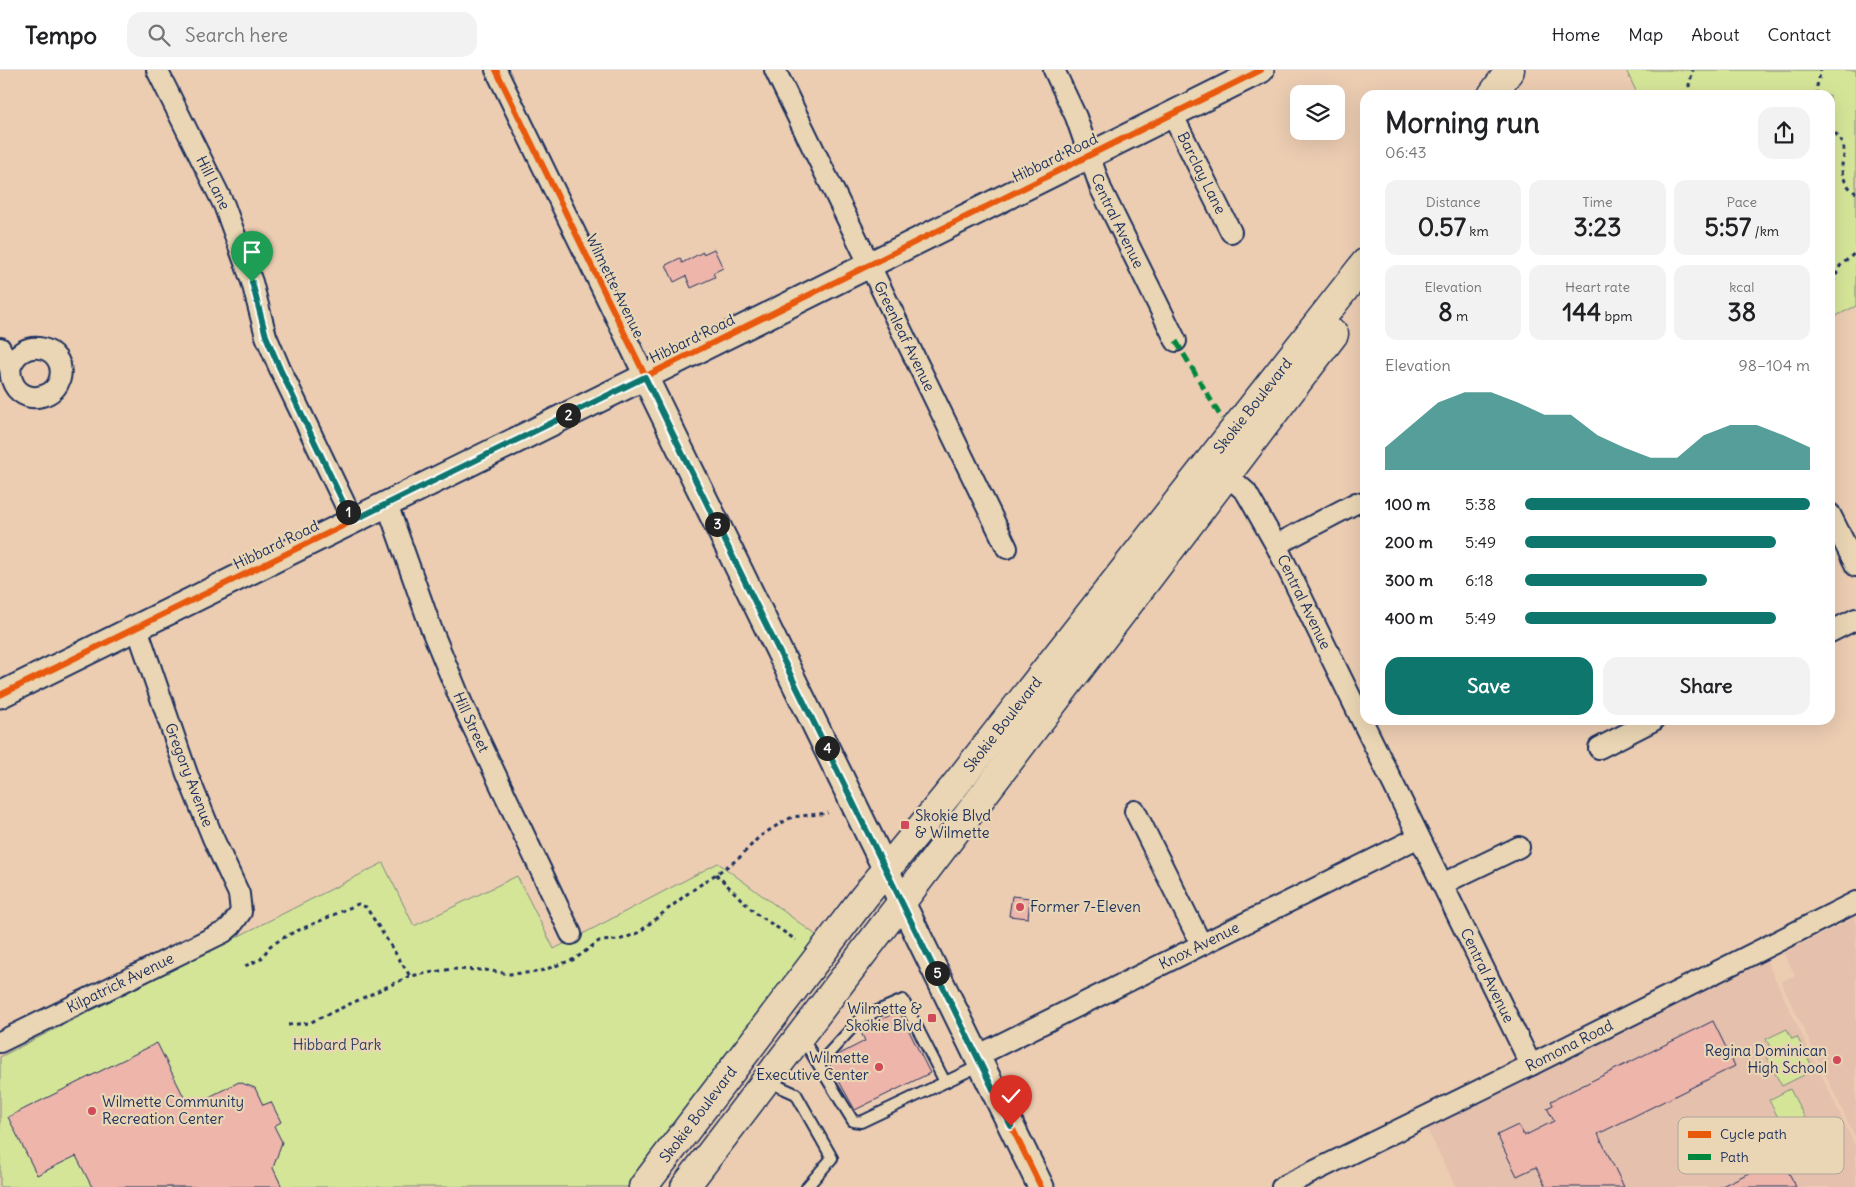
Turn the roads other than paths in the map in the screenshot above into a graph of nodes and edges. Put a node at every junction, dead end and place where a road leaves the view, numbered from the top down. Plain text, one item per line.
1 (158, 70) edge
2 (496, 70) edge
3 (775, 70) edge
4 (1054, 70) edge
5 (1261, 70) edge
6 (1510, 70) edge
7 (1530, 70) edge
8 (1496, 90) edge
9 (1516, 90) edge
10 (1172, 114) junction
11 (1090, 155) junction
12 (1231, 232) dead end
13 (870, 265) junction
14 (1360, 270) edge
15 (1360, 299) edge
16 (1176, 341) dead end
17 (0, 348) edge
18 (10, 369) dead end
19 (645, 377) junction
20 (1218, 467) junction
21 (1356, 503) dead end
22 (387, 504) junction
23 (352, 521) junction
24 (1835, 524) edge
25 (1276, 545) junction
26 (1007, 548) dead end
27 (1856, 566) edge
28 (1856, 618) edge
29 (137, 628) junction
30 (1835, 629) edge
31 (2, 690) edge
32 (1360, 709) edge
33 (1368, 725) edge
34 (1644, 725) edge
35 (1599, 748) dead end
36 (1135, 811) dead end
37 (1419, 836) junction
38 (1519, 847) dead end
39 (886, 870) junction
40 (1442, 884) junction
41 (1856, 902) edge
42 (902, 903) junction
43 (237, 920) joint
44 (571, 934) dead end
45 (1201, 944) junction
46 (801, 1035) junction
47 (0, 1042) edge
48 (979, 1060) junction
49 (819, 1064) junction
50 (1530, 1065) junction
51 (766, 1080) junction
52 (945, 1082) junction
53 (643, 1187) edge
54 (685, 1187) edge
55 (807, 1187) edge
56 (1041, 1187) edge
57 (1282, 1187) edge

1 - 23 street, Hill Lane
2 - 19 street, Wilmette Avenue
3 - 13 street, Greenleaf Avenue
4 - 11 street, Central Avenue
5 - 10 street, Hibbard Road
6 - 8 main road
7 - 9 main road
10 - 11 street, Hibbard Road
10 - 12 street, Barclay Lane
11 - 13 street, Hibbard Road
11 - 16 street, Central Avenue
13 - 19 street, Hibbard Road
13 - 26 street, Greenleaf Avenue
14 - 20 main road, Skokie Boulevard
15 - 20 main road, Skokie Boulevard
17 - 18 street
19 - 22 street, Hibbard Road
19 - 39 street, Wilmette Avenue
20 - 25 street, Central Avenue
20 - 39 main road, Skokie Boulevard
20 - 42 main road, Skokie Boulevard
21 - 25 street, Central Avenue
22 - 23 street, Hibbard Road
22 - 44 street, Hill Street
23 - 29 street, Hibbard Road
24 - 27 street
25 - 32 street, Central Avenue
28 - 30 street
29 - 31 street, Hibbard Road
29 - 43 street, Gregory Avenue
33 - 37 street, Central Avenue
34 - 35 street
36 - 45 street
37 - 40 street, Central Avenue
37 - 45 street, Knox Avenue
38 - 40 street
39 - 42 street, Wilmette Avenue
39 - 53 main road, Skokie Boulevard
40 - 50 street, Central Avenue
41 - 50 street, Romona Road
42 - 46 main road, Skokie Boulevard
42 - 48 street, Wilmette Avenue
43 - 47 street, Kilpatrick Avenue
45 - 48 street, Knox Avenue
46 - 49 lane
46 - 51 main road, Skokie Boulevard
48 - 52 lane
48 - 56 street, Wilmette Avenue
49 - 52 lane
49 - 52 lane
50 - 57 street, Romona Road
51 - 54 main road, Skokie Boulevard
51 - 55 lane

